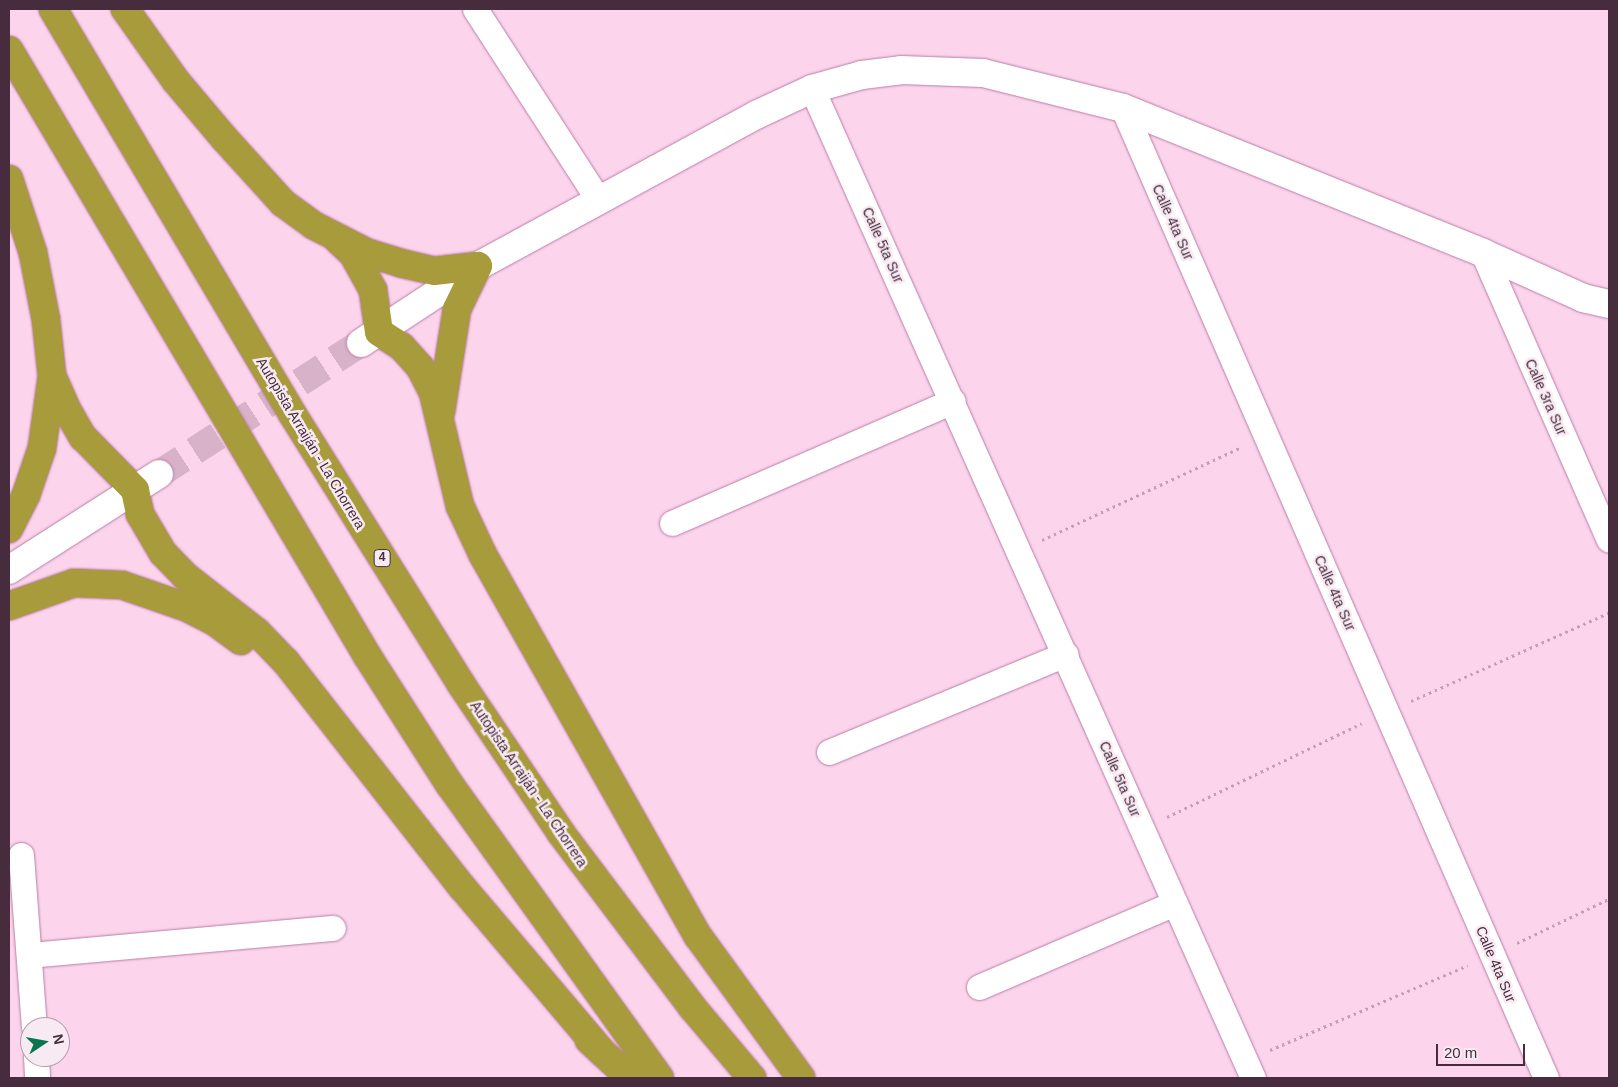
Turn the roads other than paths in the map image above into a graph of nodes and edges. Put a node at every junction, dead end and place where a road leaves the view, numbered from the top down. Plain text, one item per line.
1 (53, 9) edge
2 (124, 9) edge
3 (475, 9) edge
4 (9, 50) edge
5 (812, 89) junction
6 (1123, 108) junction
7 (9, 179) edge
8 (598, 199) junction
9 (337, 240) junction
10 (1483, 254) junction
11 (478, 266) junction
12 (1609, 304) edge
13 (370, 338) junction
14 (52, 376) junction
15 (953, 400) junction
16 (440, 418) junction
17 (159, 474) tunnel mouth
18 (135, 490) junction
19 (672, 523) dead end
20 (9, 529) edge
21 (1609, 540) edge
22 (9, 570) edge
23 (9, 606) edge
24 (1066, 654) junction
25 (829, 752) dead end
26 (21, 855) dead end
27 (1175, 903) junction
28 (333, 928) dead end
29 (29, 955) junction
30 (979, 987) dead end
31 (33, 1017) edge
32 (602, 1052) junction
33 (1249, 1070) edge
34 (630, 1078) edge
35 (660, 1078) edge
36 (752, 1078) edge
37 (801, 1078) edge
38 (1546, 1078) edge

1 - 36 highway, Autopista Arraiján - La Chorrera / 4
2 - 9 highway
3 - 8 street
4 - 35 highway
5 - 6 street
5 - 8 street
5 - 15 street, Calle 5ta Sur
6 - 10 street
6 - 38 street, Calle 4ta Sur
7 - 14 highway
8 - 11 street
9 - 11 highway
9 - 13 highway
10 - 12 street
10 - 21 street, Calle 3ra Sur
11 - 13 street
11 - 16 highway
13 - 16 highway
14 - 18 highway
14 - 20 highway
15 - 19 street
15 - 24 street, Calle 5ta Sur
16 - 37 highway
17 - 18 street
18 - 22 street
18 - 32 highway
23 - 32 highway
24 - 25 street
24 - 27 street, Calle 5ta Sur
26 - 29 street
27 - 30 street
27 - 33 street, Calle 5ta Sur
28 - 29 street
29 - 31 street
32 - 34 highway

